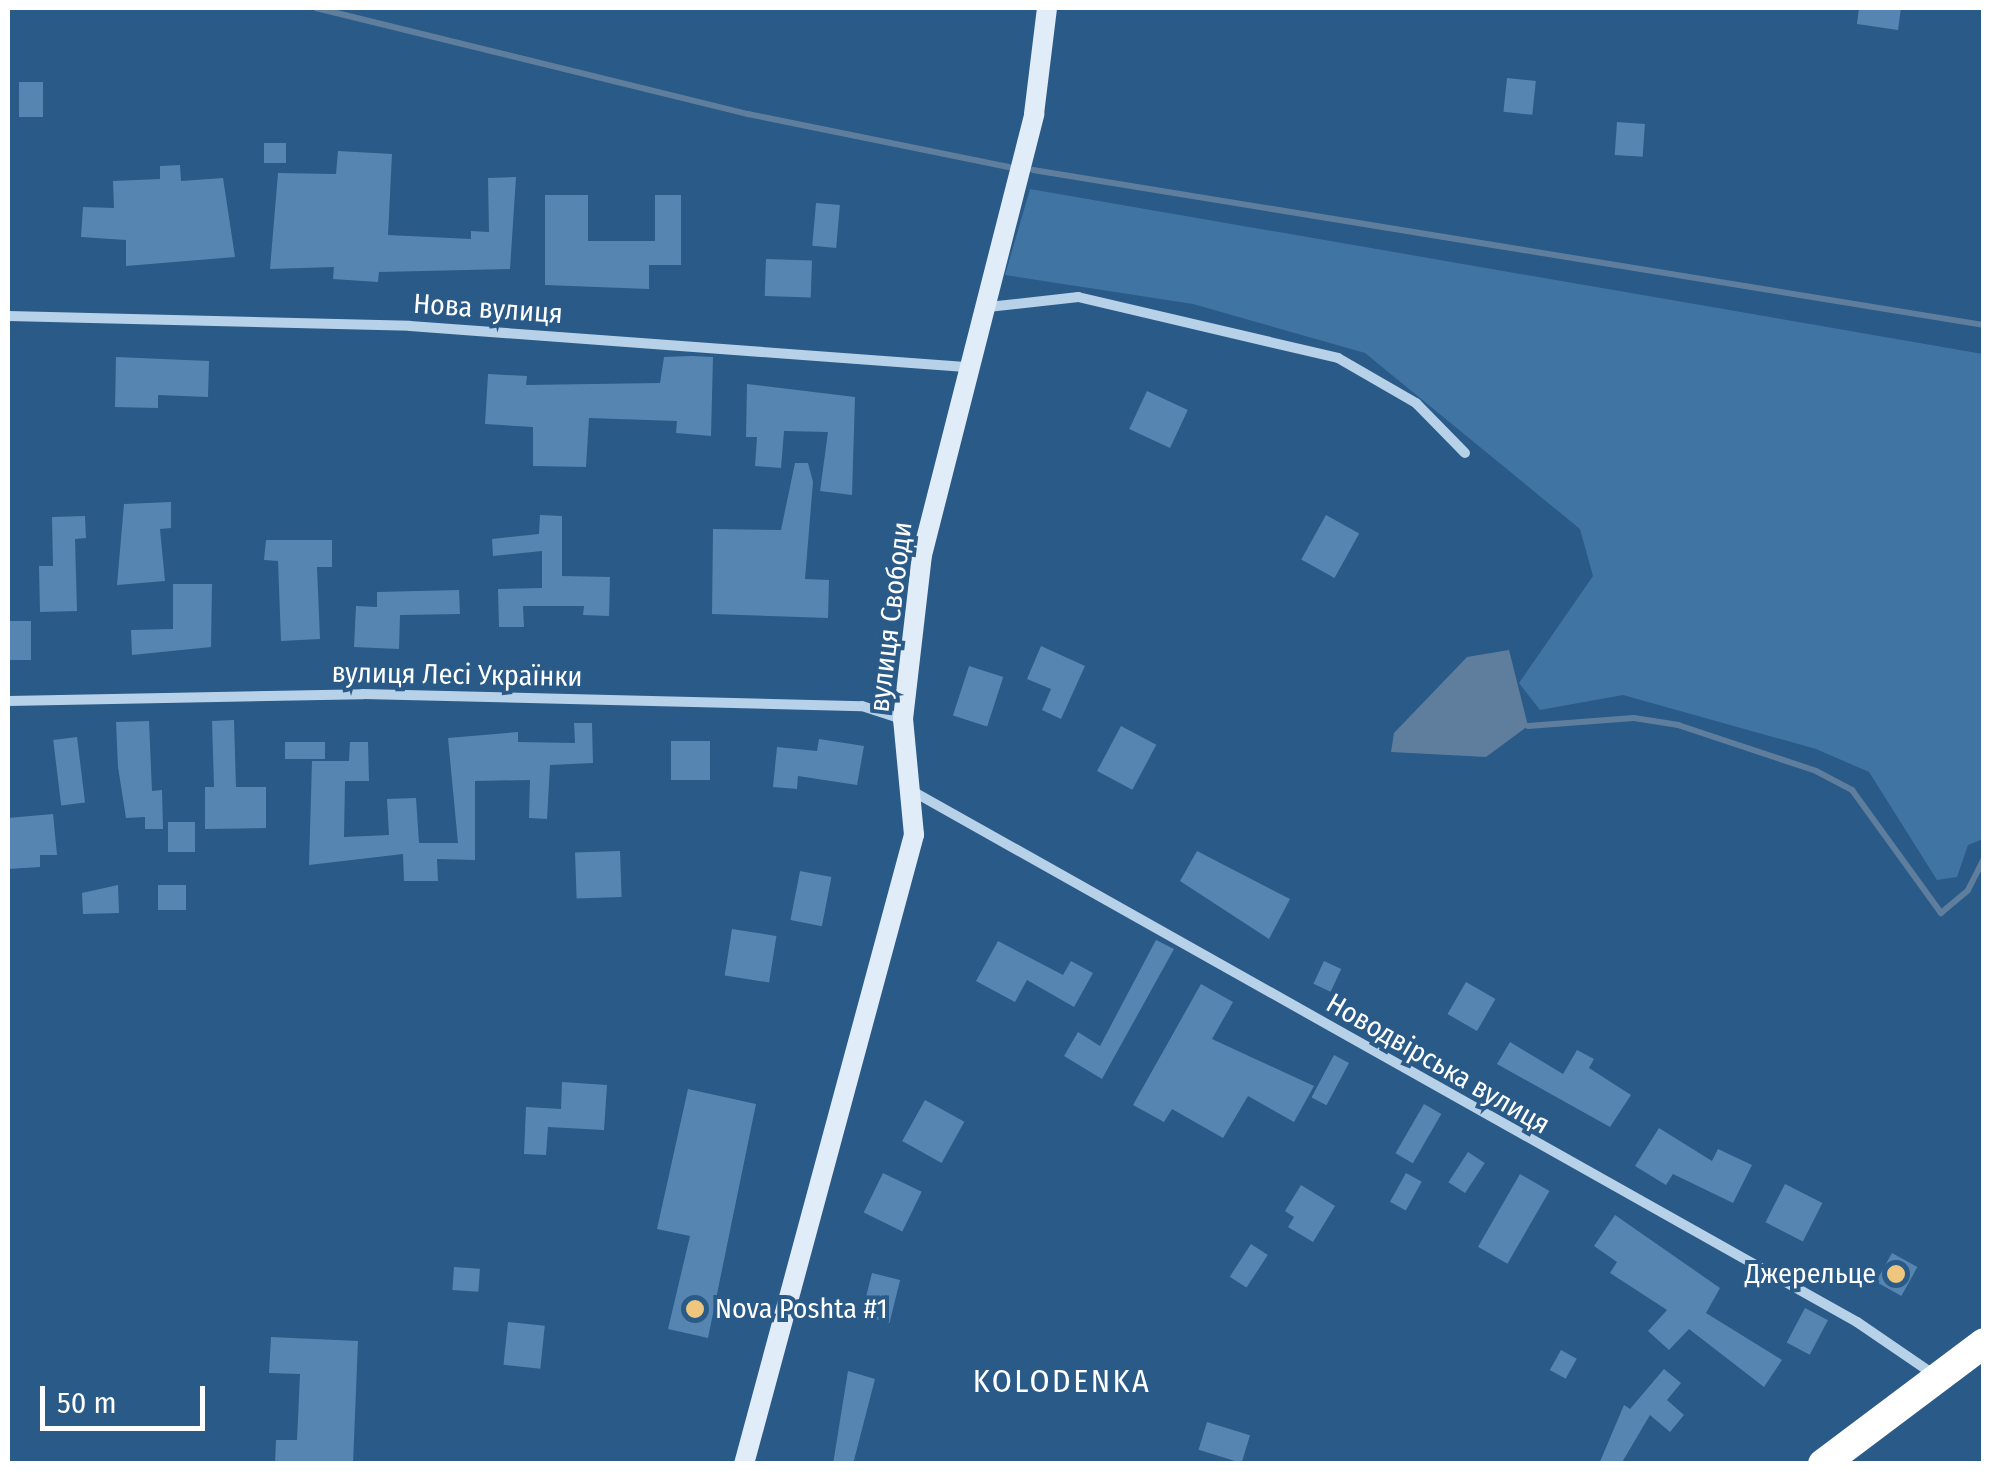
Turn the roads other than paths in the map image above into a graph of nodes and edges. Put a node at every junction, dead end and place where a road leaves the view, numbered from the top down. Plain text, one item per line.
1 (1047, 8) edge
2 (988, 307) junction
3 (8, 316) edge
4 (965, 367) junction
5 (1465, 453) dead end
6 (8, 701) edge
7 (904, 720) junction
8 (914, 792) junction
9 (1984, 1343) edge
10 (1938, 1377) junction
11 (744, 1464) edge
12 (1822, 1464) edge

1 - 2 main road, вулиця Свободи
2 - 4 main road, вулиця Свободи
2 - 5 street
3 - 4 street, Нова вулиця
4 - 7 main road, вулиця Свободи
6 - 7 street, вулиця Лесі Українки
7 - 8 main road, вулиця Свободи
8 - 10 street, Новодвірська вулиця
8 - 11 main road, вулиця Свободи
9 - 10 highway
10 - 12 highway

